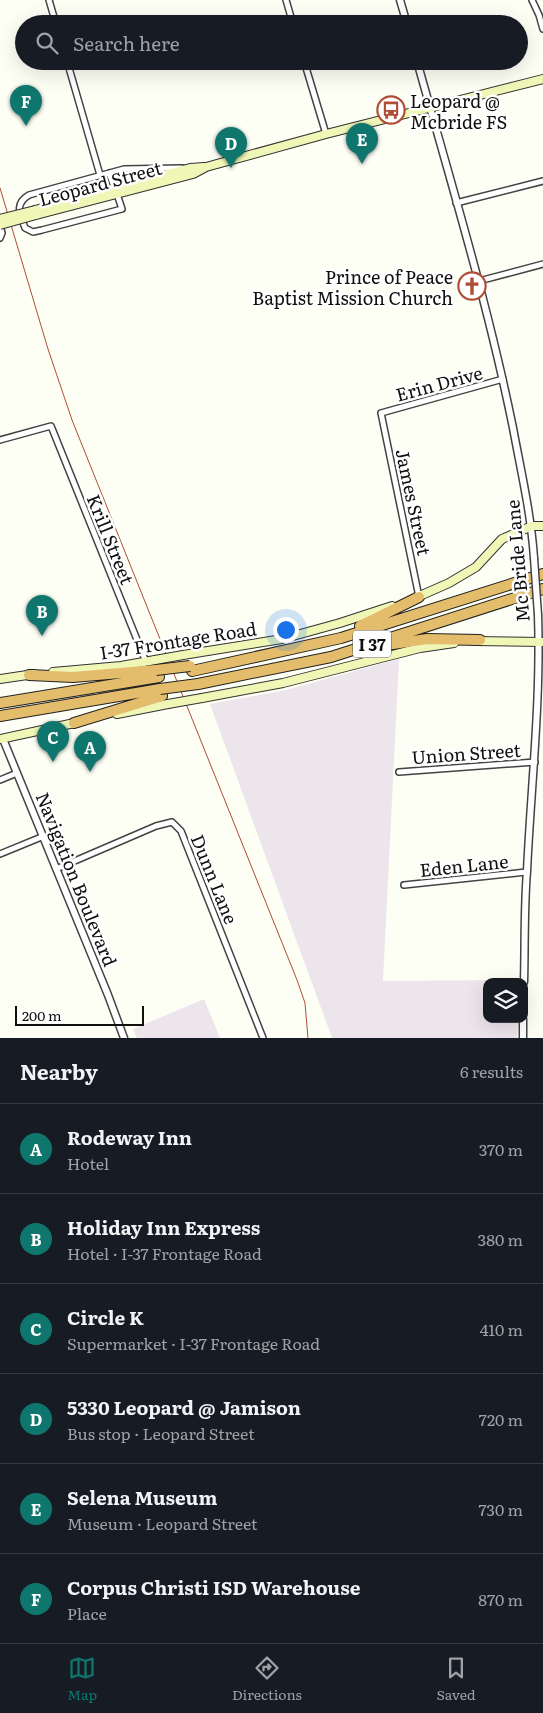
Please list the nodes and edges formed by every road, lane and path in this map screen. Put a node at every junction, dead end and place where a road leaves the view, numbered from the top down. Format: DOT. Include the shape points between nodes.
graph roads {
  1 [pos="49,0"];
  2 [pos="286,0"];
  3 [pos="400,0"];
  4 [pos="532,0"];
  5 [pos="53,15"];
  6 [pos="290,15"];
  7 [pos="404,15"];
  8 [pos="543,29"];
  9 [pos="70,70"];
  10 [pos="307,70"];
  11 [pos="420,70"];
  12 [pos="543,79"];
  13 [pos="430,107"];
  14 [pos="326,134"];
  15 [pos="206,167"];
  16 [pos="190,168"];
  17 [pos="109,173"];
  18 [pos="100,175"];
  19 [pos="543,181"];
  20 [pos="116,192"];
  21 [pos="456,203"];
  22 [pos="36,212"];
  23 [pos="0,219"];
  24 [pos="0,225"];
  25 [pos="0,238"];
  26 [pos="543,264"];
  27 [pos="479,281"];
  28 [pos="503,379"];
  29 [pos="381,413"];
  30 [pos="0,440"];
  31 [pos="532,526"];
  32 [pos="543,526"];
  33 [pos="543,574"];
  34 [pos="543,589"];
  35 [pos="419,597"];
  36 [pos="538,616"];
  37 [pos="543,624"];
  38 [pos="480,640"];
  39 [pos="541,642"];
  40 [pos="358,649"];
  41 [pos="285,651"];
  42 [pos="146,662"];
  43 [pos="157,669"];
  44 [pos="29,675"];
  45 [pos="0,679"];
  46 [pos="164,696"];
  47 [pos="5,702"];
  48 [pos="0,716"];
  49 [pos="74,723"];
  50 [pos="1,736"];
  51 [pos="535,762"];
  52 [pos="399,772"];
  53 [pos="17,773"];
  54 [pos="0,780"];
  55 [pos="44,836"];
  56 [pos="0,854"];
  57 [pos="56,869"];
  58 [pos="526,872"];
  59 [pos="404,885"];
  60 [pos="524,978"];
  61 [pos="523,1023"];
  62 [pos="124,1038"];
  63 [pos="263,1038"];
  64 [pos="522,1038"];
  1 -- 5 [label="street"];
  2 -- 6 [label="street"];
  3 -- 7 [label="street"];
  4 -- 8 [label="street"];
  9 -- 18 [label="street"];
  10 -- 14 [label="street"];
  11 -- 13 [label="street, Mc Bride Lane"];
  12 -- 13 [label="main road, Leopard Street"];
  13 -- 14 [label="main road, Leopard Street"];
  13 -- 21 [label="street, Mc Bride Lane"];
  14 -- 15 [label="main road, Leopard Street"];
  15 -- 16 [label="main road, Leopard Street"];
  15 -- 20 [label="main road, Leopard Street" via="193,174"];
  16 -- 17 [label="street" via="139,168"];
  16 -- 20 [label="main road, Leopard Street"];
  17 -- 18 [label="street"];
  17 -- 20 [label="street"];
  18 -- 20 [label="street" via="29,195 19,205 25,228 33,232 122,209"];
  19 -- 21 [label="street"];
  20 -- 22 [label="main road, Leopard Street"];
  21 -- 27 [label="street, Mc Bride Lane"];
  22 -- 23 [label="main road, Leopard Street, bridge"];
  22 -- 24 [label="main road, Leopard Street, bridge"];
  24 -- 25 [label="street"];
  26 -- 27 [label="street"];
  27 -- 28 [label="street, Mc Bride Lane"];
  28 -- 29 [label="street, Erin Drive"];
  28 -- 31 [label="street, Mc Bride Lane"];
  29 -- 35 [label="street, James Street"];
  30 -- 42 [label="street, Krill Street" via="50,426"];
  31 -- 32 [label="main road, I-37 Frontage Road"];
  31 -- 35 [label="main road, I-37 Frontage Road" via="502,539 476,567"];
  31 -- 36 [label="street, Mc Bride Lane, bridge"];
  33 -- 41 [label="highway, I 37" via="341,638"];
  34 -- 40 [label="highway, I 37"];
  35 -- 41 [label="highway" via="354,629"];
  35 -- 43 [label="main road, I-37 Frontage Road, bridge" via="282,639 183,655"];
  36 -- 37 [label="street"];
  36 -- 39 [label="street, Mc Bride Lane"];
  38 -- 39 [label="main road"];
  38 -- 40 [label="highway" via="427,639"];
  38 -- 46 [label="main road, bridge" via="420,648 285,683 202,698"];
  39 -- 51 [label="street, Mc Bride Lane"];
  40 -- 46 [label="highway, I 37, bridge" via="198,684"];
  41 -- 43 [label="highway, I 37, bridge" via="229,664"];
  42 -- 43 [label="main road, I-37 Frontage Road"];
  42 -- 44 [label="main road, I-37 Frontage Road"];
  43 -- 44 [label="highway" via="72,676"];
  43 -- 47 [label="highway"];
  44 -- 45 [label="main road, I-37 Frontage Road"];
  46 -- 48 [label="highway"];
  46 -- 49 [label="highway"];
  49 -- 50 [label="main road"];
  50 -- 53 [label="street, Navigation Boulevard"];
  51 -- 52 [label="street, Union Street"];
  51 -- 58 [label="street, Mc Bride Lane"];
  53 -- 54 [label="street"];
  53 -- 55 [label="street, Navigation Boulevard"];
  55 -- 56 [label="street"];
  55 -- 57 [label="street, Navigation Boulevard"];
  57 -- 62 [label="street, Navigation Boulevard"];
  57 -- 63 [label="street, Dunn Lane" via="172,822 181,831"];
  58 -- 59 [label="street, Eden Lane"];
  58 -- 60 [label="street, Mc Bride Lane"];
  61 -- 64 [label="street"];
}
